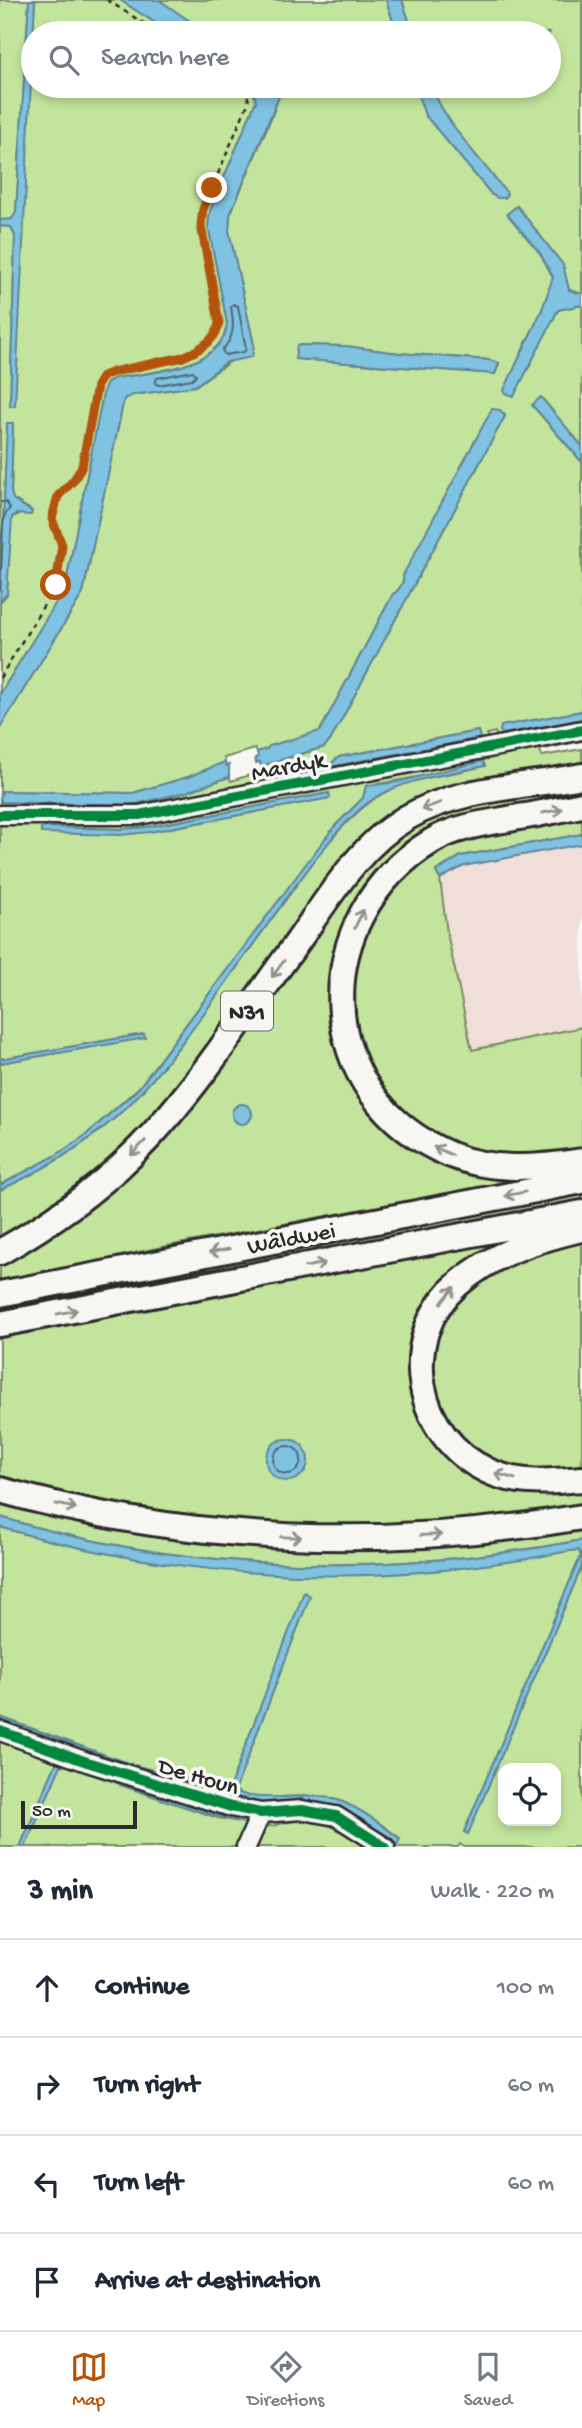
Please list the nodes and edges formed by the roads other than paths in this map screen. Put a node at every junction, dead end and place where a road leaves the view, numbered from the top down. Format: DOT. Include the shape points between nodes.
graph roads {
  1 [pos="582,730"];
  2 [pos="582,776"];
  3 [pos="582,805"];
  4 [pos="0,815"];
  5 [pos="582,1161"];
  6 [pos="582,1181"];
  7 [pos="582,1213"];
  8 [pos="582,1229"];
  9 [pos="0,1252"];
  10 [pos="0,1294"];
  11 [pos="0,1324"];
  12 [pos="582,1479"];
  13 [pos="0,1490"];
  14 [pos="582,1517"];
  15 [pos="0,1731"];
  16 [pos="261,1813"];
  17 [pos="246,1847"];
  18 [pos="385,1847"];
  1 -- 4 [label="street, Mardyk" via="139,815"];
  2 -- 9 [label="highway, N31, one-way" via="451,799 425,807 384,832 364,852 164,1121 66,1212"];
  5 -- 3 [label="highway, one-way" via="494,1166 433,1147 378,1102 353,1060 341,1013 345,956 362,912 401,864 432,841 457,830"];
  6 -- 10 [label="highway, Wâldwei, one-way"];
  11 -- 7 [label="highway, Wâldwei, one-way"];
  12 -- 8 [label="highway, one-way" via="520,1480 465,1458 431,1416 421,1366 429,1325 456,1286 491,1259 522,1245"];
  13 -- 14 [label="highway, one-way" via="140,1522 278,1537 484,1532"];
  15 -- 16 [label="street, De Houn" via="149,1782"];
  16 -- 17 [label="street, De Houn"];
  16 -- 18 [label="street, De Houn" via="325,1813 347,1821"];
}
